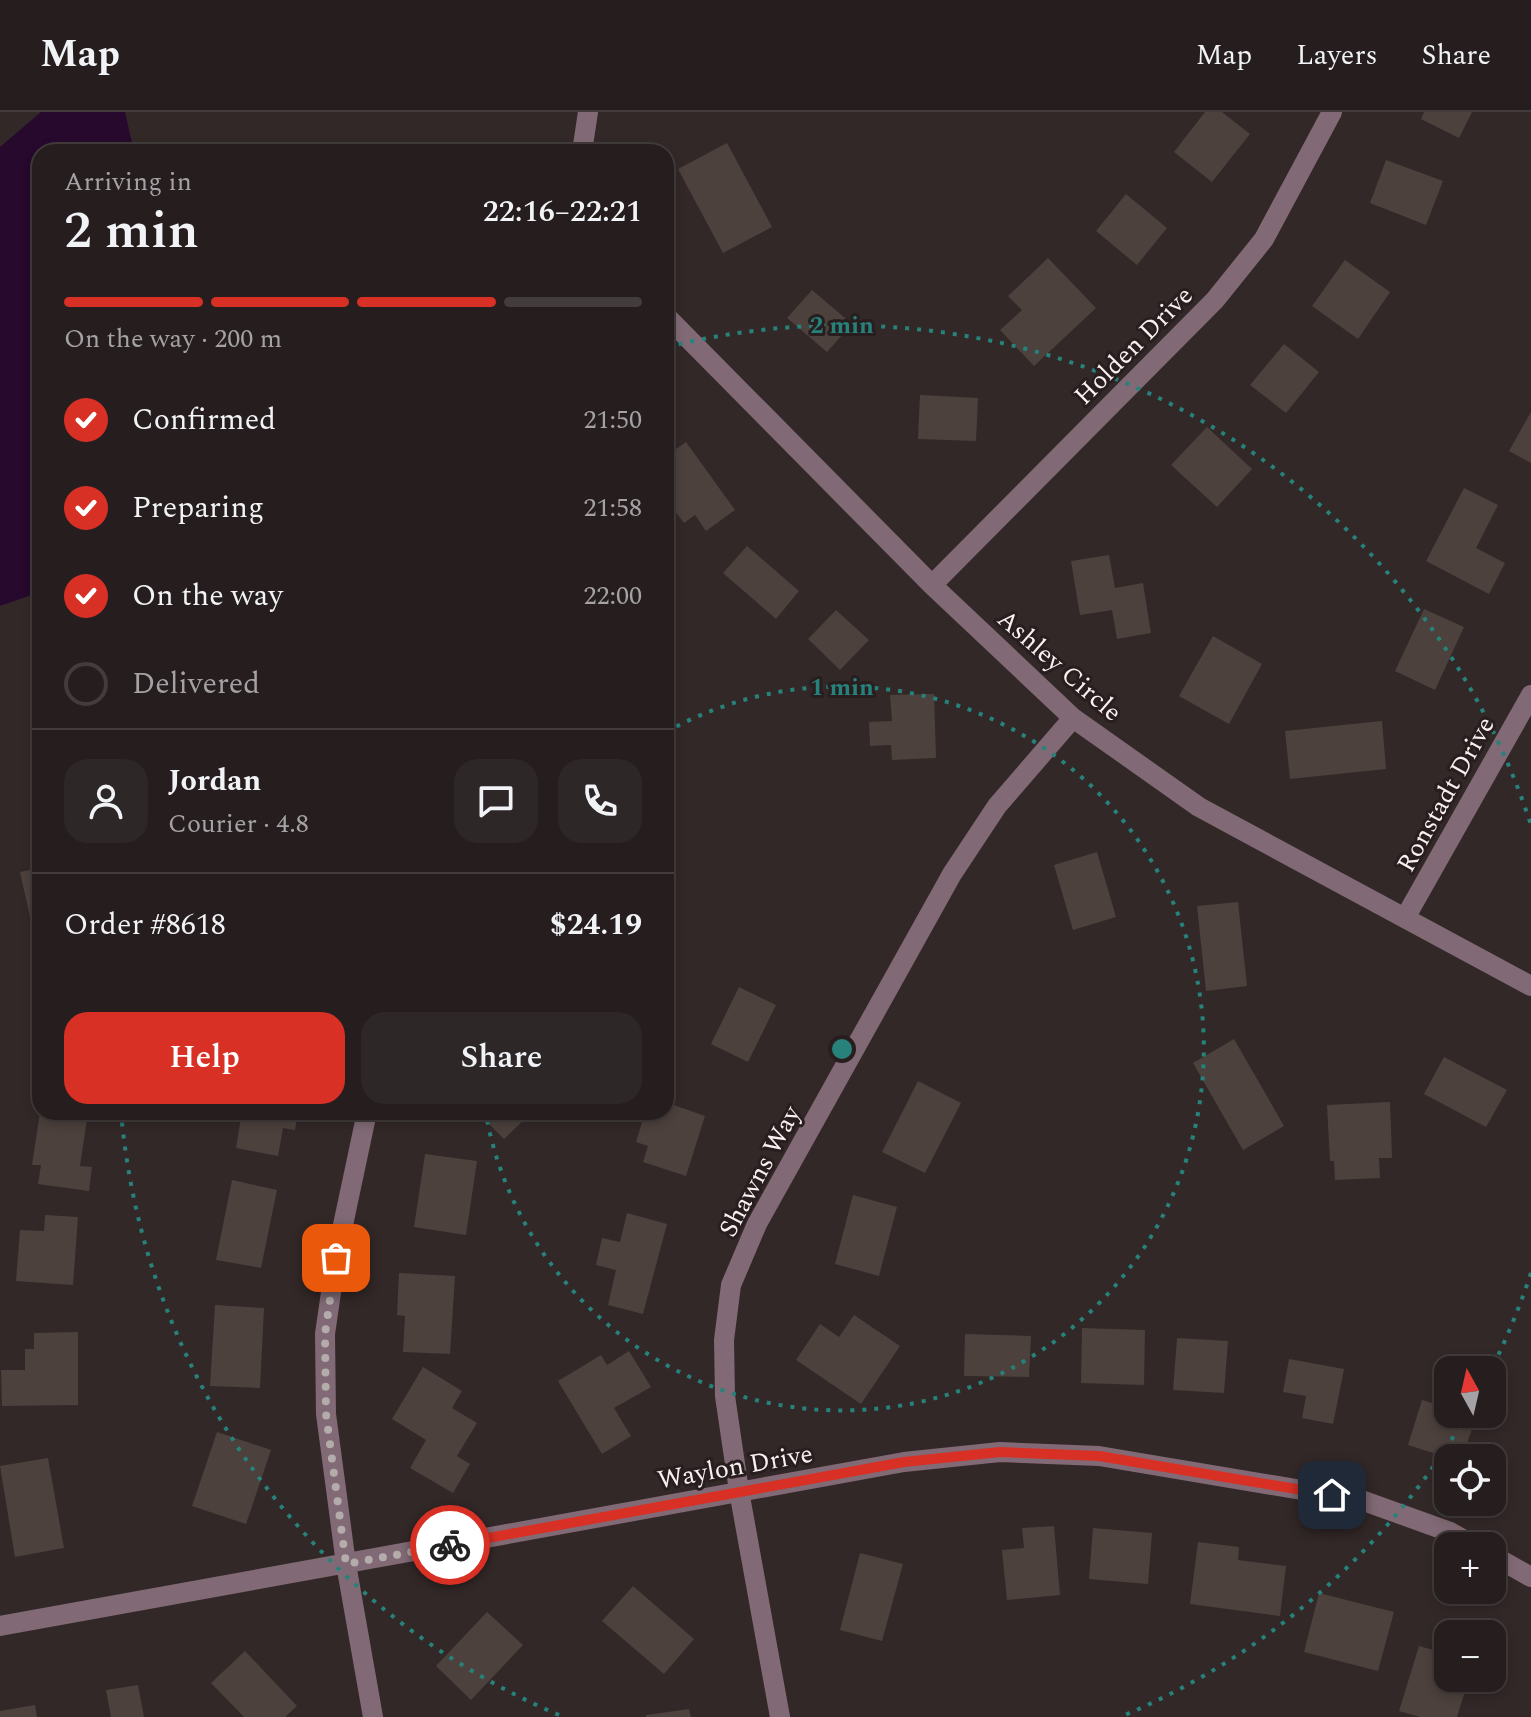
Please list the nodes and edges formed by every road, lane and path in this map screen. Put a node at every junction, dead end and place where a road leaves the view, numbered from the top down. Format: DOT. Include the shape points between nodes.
graph roads {
  1 [pos="588,112"];
  2 [pos="1332,112"];
  3 [pos="583,144"];
  4 [pos="674,324"];
  5 [pos="932,585"];
  6 [pos="1531,695"];
  7 [pos="1073,718"];
  8 [pos="1405,918"];
  9 [pos="1531,986"];
  10 [pos="365,1120"];
  11 [pos="739,1491"];
  12 [pos="1450,1532"];
  13 [pos="1506,1563"];
  14 [pos="346,1564"];
  15 [pos="1531,1577"];
  16 [pos="0,1626"];
  17 [pos="373,1717"];
  18 [pos="780,1717"];
  1 -- 3 [label="street"];
  2 -- 5 [label="street, Holden Drive" via="1264,239 1215,300"];
  4 -- 5 [label="street, Ashley Circle"];
  5 -- 7 [label="street, Ashley Circle"];
  6 -- 8 [label="street, Ronstadt Drive"];
  7 -- 8 [label="street, Ashley Circle" via="1199,807"];
  7 -- 11 [label="street, Shawns Way" via="997,806 952,874 757,1224 731,1285 724,1340 725,1396"];
  8 -- 9 [label="street, Ashley Circle"];
  10 -- 14 [label="street" via="325,1334 326,1414"];
  11 -- 12 [label="street, Waylon Drive" via="904,1462 1000,1452 1099,1456 1361,1500"];
  11 -- 14 [label="street, Waylon Drive"];
  11 -- 18 [label="street, Shawns Way"];
  13 -- 15 [label="street"];
  14 -- 16 [label="street, Waylon Drive"];
  14 -- 17 [label="street"];
}
